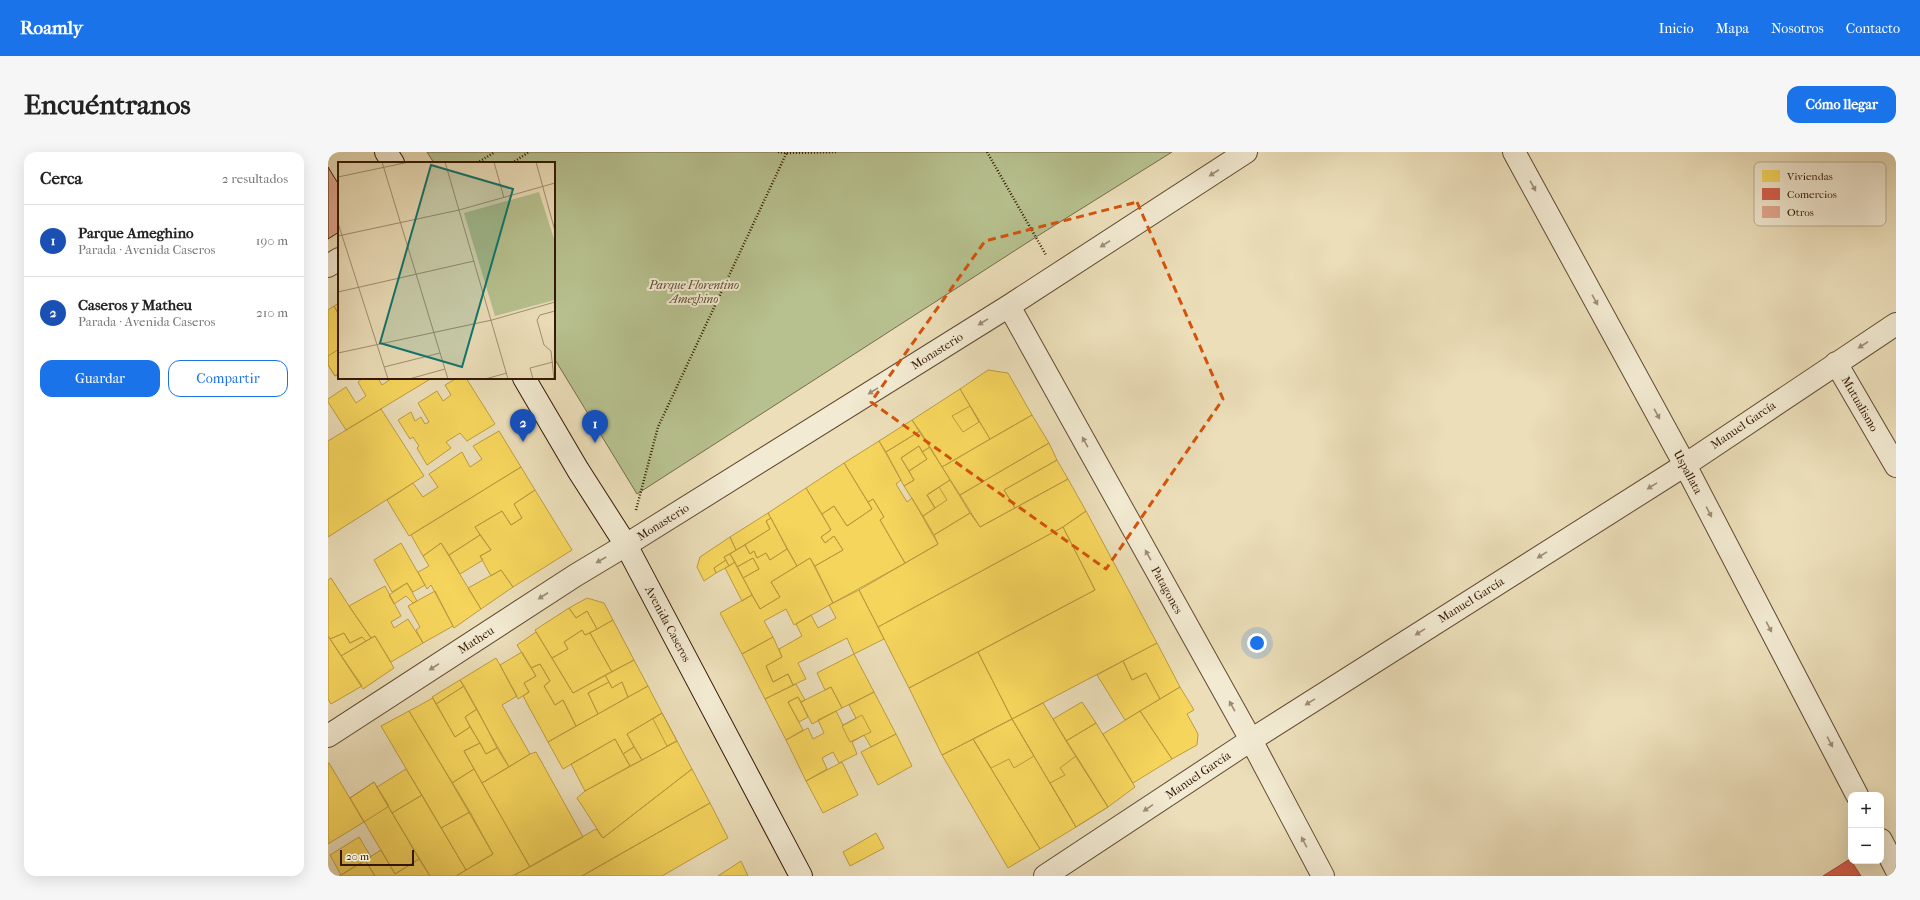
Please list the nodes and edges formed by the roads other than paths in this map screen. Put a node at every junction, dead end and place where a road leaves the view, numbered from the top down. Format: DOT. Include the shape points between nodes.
graph roads {
  1 [pos="386,152"];
  2 [pos="1246,152"];
  3 [pos="1514,152"];
  4 [pos="392,162"];
  5 [pos="338,260"];
  6 [pos="328,266"];
  7 [pos="1009,306"];
  8 [pos="1896,324"];
  9 [pos="1836,363"];
  10 [pos="525,379"];
  11 [pos="1685,465"];
  12 [pos="1896,466"];
  13 [pos="626,545"];
  14 [pos="328,736"];
  15 [pos="1251,740"];
  16 [pos="1856,792"];
  17 [pos="1884,846"];
  18 [pos="1896,869"];
  19 [pos="801,876"];
  20 [pos="1045,876"];
  21 [pos="1323,876"];
  1 -- 4 [label="street"];
  2 -- 7 [label="street, Monasterio, one-way"];
  3 -- 11 [label="street, Uspallata, one-way"];
  5 -- 6 [label="street"];
  7 -- 13 [label="street, Monasterio, one-way"];
  15 -- 7 [label="street, Patagones, one-way"];
  8 -- 9 [label="street, Manuel García, one-way"];
  9 -- 11 [label="street, Manuel García"];
  9 -- 12 [label="street, Mutualismo"];
  10 -- 13 [label="street, Avenida Caseros"];
  11 -- 15 [label="street, Manuel García, one-way"];
  11 -- 16 [label="street, Uspallata, one-way"];
  13 -- 14 [label="street, Matheu, one-way" via="576,574"];
  13 -- 19 [label="street, Avenida Caseros"];
  15 -- 20 [label="street, Manuel García, one-way"];
  21 -- 15 [label="street, Patagones, one-way"];
  17 -- 18 [label="street"];
}
